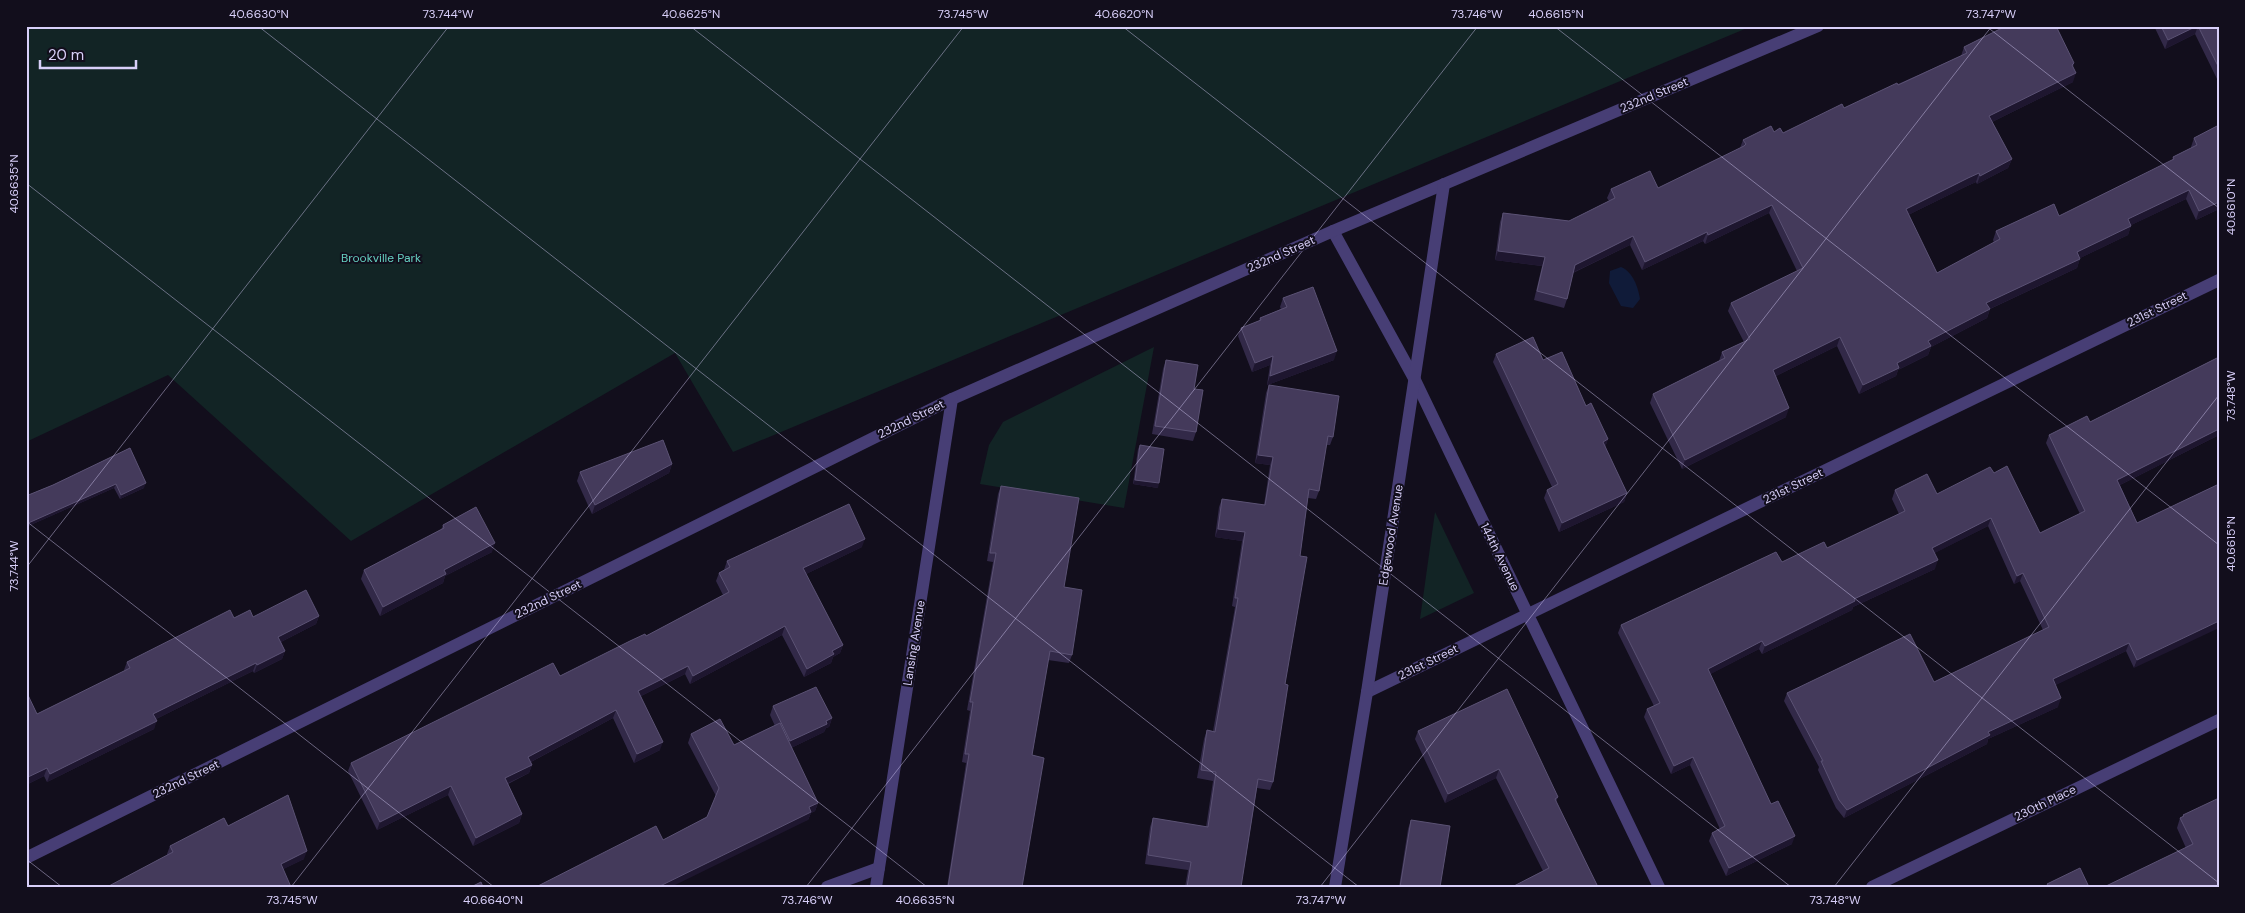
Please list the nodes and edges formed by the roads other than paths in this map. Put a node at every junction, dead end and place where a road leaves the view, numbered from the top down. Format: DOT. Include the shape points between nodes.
graph roads {
  1 [pos="1818,26"];
  2 [pos="1444,184"];
  3 [pos="1333,231"];
  4 [pos="2219,280"];
  5 [pos="1415,380"];
  6 [pos="952,399"];
  7 [pos="1528,614"];
  8 [pos="1367,692"];
  9 [pos="2219,720"];
  10 [pos="26,858"];
  11 [pos="879,868"];
  12 [pos="827,887"];
  13 [pos="876,887"];
  14 [pos="1335,887"];
  15 [pos="1659,887"];
  16 [pos="1872,887"];
  1 -- 2 [label="street, 232nd Street"];
  2 -- 3 [label="street, 232nd Street"];
  2 -- 5 [label="street, Edgewood Avenue"];
  3 -- 5 [label="street, 144th Avenue"];
  3 -- 6 [label="street, 232nd Street"];
  4 -- 7 [label="street, 231st Street"];
  5 -- 7 [label="street, 144th Avenue"];
  5 -- 8 [label="street, Edgewood Avenue"];
  6 -- 10 [label="street, 232nd Street"];
  6 -- 11 [label="street, Lansing Avenue"];
  7 -- 8 [label="street, 231st Street"];
  7 -- 15 [label="street, 144th Avenue"];
  8 -- 14 [label="street, Edgewood Avenue"];
  9 -- 16 [label="street, 230th Place"];
  11 -- 12 [label="street"];
  11 -- 13 [label="street, Lansing Avenue"];
}
